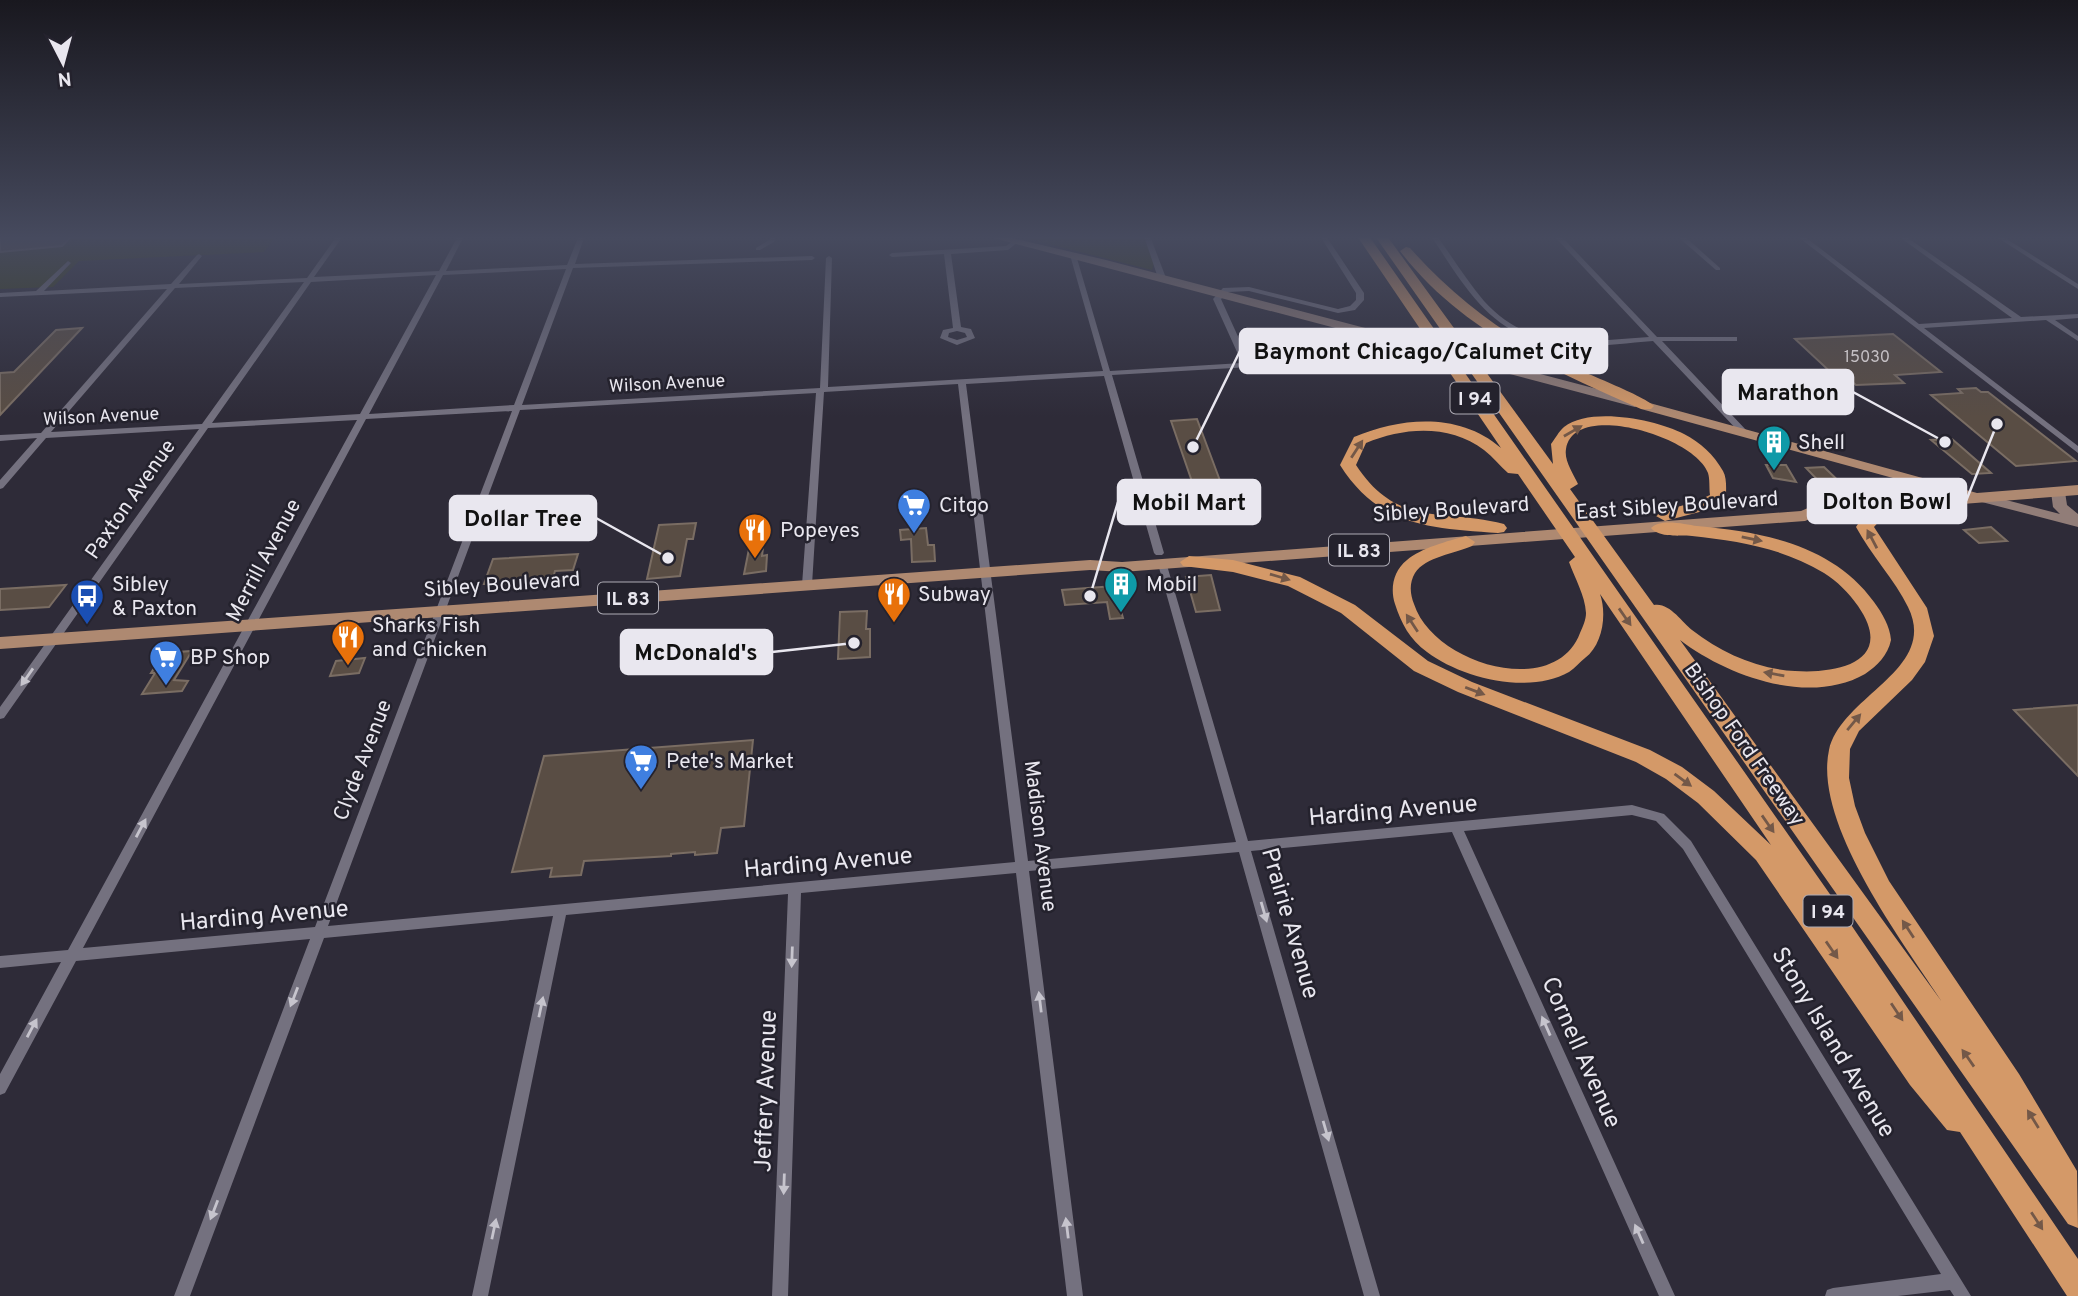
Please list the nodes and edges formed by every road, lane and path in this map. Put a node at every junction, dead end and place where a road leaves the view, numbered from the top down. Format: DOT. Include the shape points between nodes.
graph roads {
  1 [pos="165,296"];
  2 [pos="297,296"];
  3 [pos="428,296"];
  4 [pos="559,296"];
  5 [pos="827,296"];
  6 [pos="953,296"];
  7 [pos="1085,296"];
  8 [pos="1219,296"];
  9 [pos="1231,296"];
  10 [pos="1276,296"];
  11 [pos="1360,296"];
  12 [pos="1405,296"];
  13 [pos="1424,296"];
  14 [pos="1452,296"];
  15 [pos="1478,296"];
  16 [pos="1614,296"];
  17 [pos="1879,296"];
  18 [pos="1987,296"];
  19 [pos="2078,316"];
  20 [pos="2048,318"];
  21 [pos="2020,320"];
  22 [pos="1917,326"];
  23 [pos="957,329"];
  24 [pos="1655,339"];
  25 [pos="1734,339"];
  26 [pos="2078,339"];
  27 [pos="1335,360"];
  28 [pos="1247,365"];
  29 [pos="1107,373"];
  30 [pos="962,381"];
  31 [pos="822,390"];
  32 [pos="1646,405"];
  33 [pos="518,408"];
  34 [pos="363,417"];
  35 [pos="205,426"];
  36 [pos="1743,431"];
  37 [pos="43,435"];
  38 [pos="0,438"];
  39 [pos="2078,450"];
  40 [pos="1886,471"];
  41 [pos="0,486"];
  42 [pos="1536,488"];
  43 [pos="2078,490"];
  44 [pos="2058,492"];
  45 [pos="1983,498"];
  46 [pos="1890,505"];
  47 [pos="1578,512"];
  48 [pos="2078,521"];
  49 [pos="1662,522"];
  50 [pos="1497,528"];
  51 [pos="1525,532"];
  52 [pos="1573,540"];
  53 [pos="1466,542"];
  54 [pos="1161,558"];
  55 [pos="1189,562"];
  56 [pos="986,573"];
  57 [pos="1626,579"];
  58 [pos="807,585"];
  59 [pos="441,611"];
  60 [pos="250,625"];
  61 [pos="54,639"];
  62 [pos="0,643"];
  63 [pos="0,715"];
  64 [pos="1660,817"];
  65 [pos="1456,827"];
  66 [pos="1245,846"];
  67 [pos="1023,867"];
  68 [pos="795,888"];
  69 [pos="561,910"];
  70 [pos="318,933"];
  71 [pos="72,956"];
  72 [pos="0,962"];
  73 [pos="0,1088"];
  74 [pos="2016,1190"];
  75 [pos="2078,1200"];
  76 [pos="2078,1214"];
  77 [pos="1953,1281"];
  78 [pos="2078,1285"];
  79 [pos="182,1296"];
  80 [pos="480,1296"];
  81 [pos="780,1296"];
  82 [pos="1075,1296"];
  83 [pos="1372,1296"];
  84 [pos="1667,1296"];
  85 [pos="1833,1296"];
  86 [pos="1963,1296"];
  1 -- 37 [label="street"];
  2 -- 35 [label="street, Paxton Avenue"];
  3 -- 34 [label="street, Merrill Avenue"];
  4 -- 33 [label="street, Clyde Avenue"];
  5 -- 31 [label="street"];
  6 -- 23 [label="street"];
  7 -- 29 [label="street, Prairie Avenue"];
  8 -- 28 [label="street"];
  9 -- 32 [label="street"];
  10 -- 11 [label="street" via="1338,311 1352,308"];
  12 -- 42 [label="highway, Bishop Ford Freeway / I 94"];
  13 -- 47 [label="highway, Bishop Ford Freeway / I 94"];
  14 -- 32 [label="highway" via="1513,344 1559,369"];
  15 -- 24 [label="street" via="1500,320 1538,341"];
  16 -- 24 [label="street"];
  17 -- 22 [label="street"];
  18 -- 21 [label="street"];
  19 -- 20 [label="street"];
  20 -- 21 [label="street"];
  20 -- 26 [label="street"];
  21 -- 22 [label="street"];
  22 -- 39 [label="street"];
  24 -- 25 [label="street"];
  24 -- 36 [label="street"];
  27 -- 28 [label="street, Wilson Avenue"];
  28 -- 29 [label="street, Wilson Avenue"];
  29 -- 30 [label="street, Wilson Avenue"];
  29 -- 54 [label="street, Prairie Avenue"];
  30 -- 31 [label="street, Wilson Avenue"];
  30 -- 56 [label="street, Madison Avenue"];
  31 -- 33 [label="street, Wilson Avenue"];
  31 -- 58 [label="street"];
  32 -- 36 [label="main road"];
  33 -- 34 [label="street, Wilson Avenue"];
  33 -- 59 [label="street, Clyde Avenue"];
  34 -- 35 [label="street, Wilson Avenue"];
  34 -- 60 [label="street, Merrill Avenue"];
  35 -- 37 [label="street, Wilson Avenue"];
  35 -- 61 [label="street, Paxton Avenue"];
  36 -- 40 [label="main road"];
  37 -- 38 [label="street, Wilson Avenue"];
  37 -- 41 [label="street"];
  40 -- 45 [label="main road"];
  40 -- 46 [label="main road" via="1901,493"];
  50 -- 42 [label="highway, one-way" via="1435,522 1398,512 1374,499 1348,465 1354,449 1360,440 1397,426 1425,425 1471,435"];
  42 -- 52 [label="highway, Bishop Ford Freeway / I 94"];
  43 -- 44 [label="main road, East Sibley Boulevard / IL 83"];
  44 -- 45 [label="main road, East Sibley Boulevard / IL 83"];
  44 -- 48 [label="street" via="2062,510"];
  45 -- 46 [label="main road, East Sibley Boulevard / IL 83"];
  45 -- 48 [label="street"];
  46 -- 49 [label="main road, East Sibley Boulevard / IL 83" via="1815,510 1805,516"];
  75 -- 46 [label="highway, one-way" via="2040,1131 1881,887 1845,805 1838,777 1846,729 1923,654 1925,633 1919,611 1865,527 1871,517"];
  47 -- 49 [label="highway, one-way" via="1560,463 1560,440 1576,426 1637,423 1699,449 1719,473 1718,497"];
  47 -- 57 [label="highway, Bishop Ford Freeway / I 94"];
  49 -- 51 [label="main road, East Sibley Boulevard / IL 83"];
  49 -- 57 [label="highway, one-way" via="1759,540 1827,567 1869,607 1881,629 1881,646 1869,663 1854,673 1830,679 1749,669 1687,636"];
  50 -- 51 [label="main road, Sibley Boulevard"];
  50 -- 54 [label="main road, Sibley Boulevard"];
  51 -- 53 [label="main road, Sibley Boulevard / IL 83"];
  52 -- 53 [label="highway, one-way" via="1596,615 1591,636 1583,652 1562,668 1527,675 1479,670 1453,660 1412,626 1402,606 1401,584 1410,566"];
  52 -- 74 [label="highway, Bishop Ford Freeway / I 94, one-way"];
  53 -- 55 [label="main road, Sibley Boulevard / IL 83"];
  54 -- 55 [label="main road, Sibley Boulevard / IL 83"];
  54 -- 56 [label="main road, Sibley Boulevard / IL 83" via="1122,567"];
  54 -- 66 [label="street, Prairie Avenue"];
  55 -- 74 [label="highway, one-way" via="1263,572 1313,590 1348,609 1421,666 1643,756 1706,797 1764,853 1919,1076"];
  56 -- 58 [label="main road, Sibley Boulevard / IL 83"];
  56 -- 67 [label="street, Madison Avenue"];
  76 -- 57 [label="highway, Bishop Ford Freeway / I 94, one-way"];
  58 -- 59 [label="main road, Sibley Boulevard / IL 83"];
  59 -- 60 [label="main road, Sibley Boulevard / IL 83"];
  59 -- 70 [label="street, Clyde Avenue"];
  60 -- 61 [label="main road, Sibley Boulevard / IL 83"];
  71 -- 60 [label="street, Merrill Avenue, one-way"];
  61 -- 62 [label="main road, Sibley Boulevard / IL 83"];
  61 -- 63 [label="street, Paxton Avenue, one-way"];
  64 -- 65 [label="street, Harding Avenue" via="1632,810"];
  64 -- 77 [label="street, Stony Island Avenue" via="1687,845"];
  65 -- 66 [label="street, Harding Avenue"];
  84 -- 65 [label="street, Cornell Avenue, one-way"];
  66 -- 67 [label="street, Harding Avenue"];
  66 -- 83 [label="street, Prairie Avenue, one-way"];
  67 -- 68 [label="street, Harding Avenue"];
  82 -- 67 [label="street, Madison Avenue, one-way"];
  68 -- 69 [label="street, Harding Avenue"];
  68 -- 81 [label="street, Jeffery Avenue, one-way"];
  69 -- 70 [label="street, Harding Avenue"];
  80 -- 69 [label="street, one-way"];
  70 -- 71 [label="street, Harding Avenue"];
  70 -- 79 [label="street, Clyde Avenue, one-way"];
  71 -- 72 [label="street, Harding Avenue"];
  73 -- 71 [label="street, Merrill Avenue, one-way"];
  74 -- 78 [label="highway, Bishop Ford Freeway / I 94, one-way"];
  77 -- 85 [label="street"];
  77 -- 86 [label="street, Stony Island Avenue"];
}
